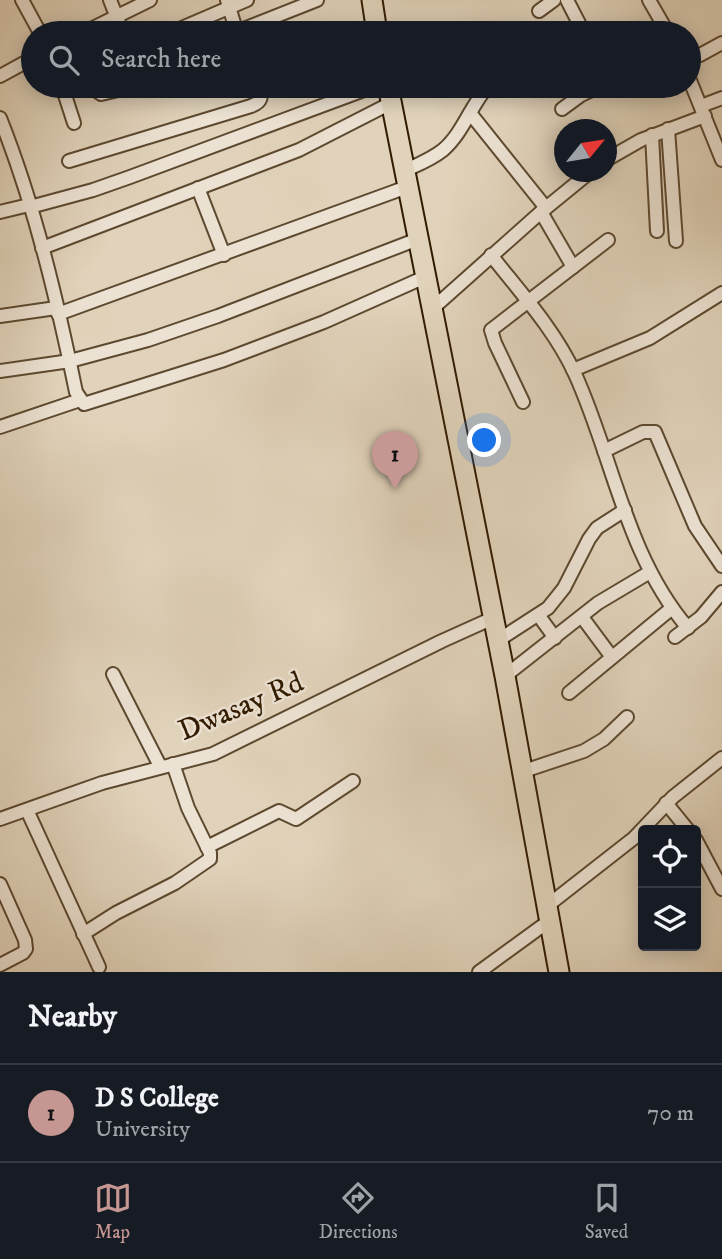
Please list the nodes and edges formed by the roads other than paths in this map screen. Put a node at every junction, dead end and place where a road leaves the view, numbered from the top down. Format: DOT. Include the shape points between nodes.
graph roads {
  1 [pos="22,0"];
  2 [pos="110,0"];
  3 [pos="150,0"];
  4 [pos="247,0"];
  5 [pos="317,0"];
  6 [pos="372,0"];
  7 [pos="554,0"];
  8 [pos="567,0"];
  9 [pos="649,0"];
  10 [pos="228,4"];
  11 [pos="539,11"];
  12 [pos="117,17"];
  13 [pos="33,21"];
  14 [pos="108,21"];
  15 [pos="118,21"];
  16 [pos="193,21"];
  17 [pos="233,21"];
  18 [pos="265,21"];
  19 [pos="375,21"];
  20 [pos="578,21"];
  21 [pos="661,21"];
  22 [pos="722,43"];
  23 [pos="701,54"];
  24 [pos="21,65"];
  25 [pos="0,76"];
  26 [pos="66,98"];
  27 [pos="261,98"];
  28 [pos="343,98"];
  29 [pos="384,98"];
  30 [pos="391,98"];
  31 [pos="478,98"];
  32 [pos="577,98"];
  33 [pos="697,98"];
  34 [pos="722,98"];
  35 [pos="562,110"];
  36 [pos="703,111"];
  37 [pos="470,113"];
  38 [pos="0,118"];
  39 [pos="74,123"];
  40 [pos="668,130"];
  41 [pos="652,135"];
  42 [pos="617,154"];
  43 [pos="722,157"];
  44 [pos="69,161"];
  45 [pos="405,179"];
  46 [pos="578,182"];
  47 [pos="198,188"];
  48 [pos="29,206"];
  49 [pos="544,210"];
  50 [pos="0,212"];
  51 [pos="657,231"];
  52 [pos="418,239"];
  53 [pos="608,240"];
  54 [pos="676,241"];
  55 [pos="42,248"];
  56 [pos="224,255"];
  57 [pos="491,255"];
  58 [pos="573,267"];
  59 [pos="425,277"];
  60 [pos="722,293"];
  61 [pos="527,301"];
  62 [pos="432,309"];
  63 [pos="57,311"];
  64 [pos="0,316"];
  65 [pos="70,360"];
  66 [pos="573,370"];
  67 [pos="0,371"];
  68 [pos="80,400"];
  69 [pos="523,402"];
  70 [pos="0,427"];
  71 [pos="604,451"];
  72 [pos="625,510"];
  73 [pos="722,566"];
  74 [pos="650,572"];
  75 [pos="722,592"];
  76 [pos="672,608"];
  77 [pos="539,616"];
  78 [pos="582,617"];
  79 [pos="492,618"];
  80 [pos="688,628"];
  81 [pos="675,637"];
  82 [pos="555,638"];
  83 [pos="497,641"];
  84 [pos="611,656"];
  85 [pos="113,674"];
  86 [pos="505,676"];
  87 [pos="569,693"];
  88 [pos="627,718"];
  89 [pos="722,758"];
  90 [pos="166,765"];
  91 [pos="521,772"];
  92 [pos="352,781"];
  93 [pos="666,803"];
  94 [pos="27,810"];
  95 [pos="0,819"];
  96 [pos="684,825"];
  97 [pos="207,847"];
  98 [pos="701,849"];
  99 [pos="0,884"];
  100 [pos="722,889"];
  101 [pos="548,914"];
  102 [pos="83,934"];
  103 [pos="0,965"];
  104 [pos="99,967"];
  105 [pos="479,972"];
  106 [pos="559,972"];
  1 -- 13 [label="street"];
  2 -- 12 [label="street"];
  3 -- 12 [label="street"];
  4 -- 10 [label="street"];
  5 -- 18 [label="street"];
  6 -- 19 [label="highway"];
  7 -- 11 [label="street"];
  8 -- 20 [label="street"];
  9 -- 21 [label="street"];
  10 -- 16 [label="street"];
  10 -- 17 [label="street"];
  12 -- 14 [label="street"];
  12 -- 15 [label="street"];
  22 -- 23 [label="street"];
  24 -- 25 [label="street"];
  26 -- 39 [label="street"];
  27 -- 44 [label="street" via="251,106"];
  28 -- 48 [label="street" via="93,190"];
  29 -- 47 [label="street" via="299,150"];
  30 -- 45 [label="highway"];
  31 -- 37 [label="street"];
  32 -- 35 [label="street"];
  33 -- 36 [label="street"];
  34 -- 36 [label="street"];
  36 -- 40 [label="street"];
  36 -- 43 [label="street"];
  37 -- 45 [label="street" via="445,149"];
  37 -- 49 [label="street"];
  38 -- 48 [label="street"];
  40 -- 41 [label="street"];
  40 -- 54 [label="street"];
  41 -- 42 [label="street"];
  41 -- 51 [label="street"];
  45 -- 52 [label="highway"];
  45 -- 56 [label="street"];
  46 -- 49 [label="street"];
  47 -- 55 [label="street"];
  47 -- 56 [label="street"];
  48 -- 50 [label="street"];
  48 -- 55 [label="street"];
  49 -- 57 [label="street"];
  49 -- 58 [label="street"];
  52 -- 59 [label="highway"];
  52 -- 65 [label="street" via="195,324"];
  53 -- 58 [label="street"];
  55 -- 63 [label="street"];
  56 -- 63 [label="street"];
  57 -- 61 [label="street"];
  57 -- 62 [label="street"];
  58 -- 61 [label="street"];
  59 -- 62 [label="highway"];
  59 -- 68 [label="street" via="224,360 87,404"];
  60 -- 66 [label="street" via="650,338"];
  61 -- 66 [label="street"];
  61 -- 69 [label="street" via="491,330"];
  62 -- 79 [label="highway"];
  63 -- 64 [label="street"];
  63 -- 65 [label="street"];
  65 -- 67 [label="street"];
  65 -- 68 [label="street"];
  66 -- 71 [label="street"];
  68 -- 70 [label="street"];
  71 -- 72 [label="street"];
  71 -- 73 [label="street" via="643,432 655,432 695,526"];
  72 -- 74 [label="street"];
  72 -- 77 [label="street" via="597,528 564,588"];
  74 -- 76 [label="street"];
  74 -- 78 [label="street"];
  75 -- 80 [label="street"];
  76 -- 80 [label="street"];
  76 -- 84 [label="street"];
  77 -- 82 [label="street"];
  77 -- 83 [label="street"];
  78 -- 82 [label="street"];
  78 -- 84 [label="street"];
  79 -- 83 [label="highway"];
  79 -- 90 [label="street, Dwasay Rd" via="213,754"];
  80 -- 81 [label="street"];
  82 -- 86 [label="street"];
  83 -- 86 [label="highway"];
  84 -- 87 [label="street"];
  85 -- 90 [label="street"];
  86 -- 91 [label="highway"];
  88 -- 91 [label="street" via="593,747"];
  89 -- 93 [label="street"];
  90 -- 94 [label="street, Dwasay Rd" via="102,782"];
  90 -- 97 [label="street"];
  91 -- 101 [label="highway"];
  92 -- 97 [label="street" via="296,819 279,811"];
  93 -- 96 [label="street"];
  93 -- 101 [label="street" via="634,838"];
  94 -- 95 [label="street, Dwasay Rd"];
  94 -- 102 [label="street"];
  97 -- 102 [label="street" via="211,857 206,863"];
  98 -- 100 [label="street"];
  99 -- 103 [label="street" via="26,945 23,953"];
  101 -- 105 [label="street"];
  101 -- 106 [label="highway"];
  102 -- 104 [label="street"];
}
